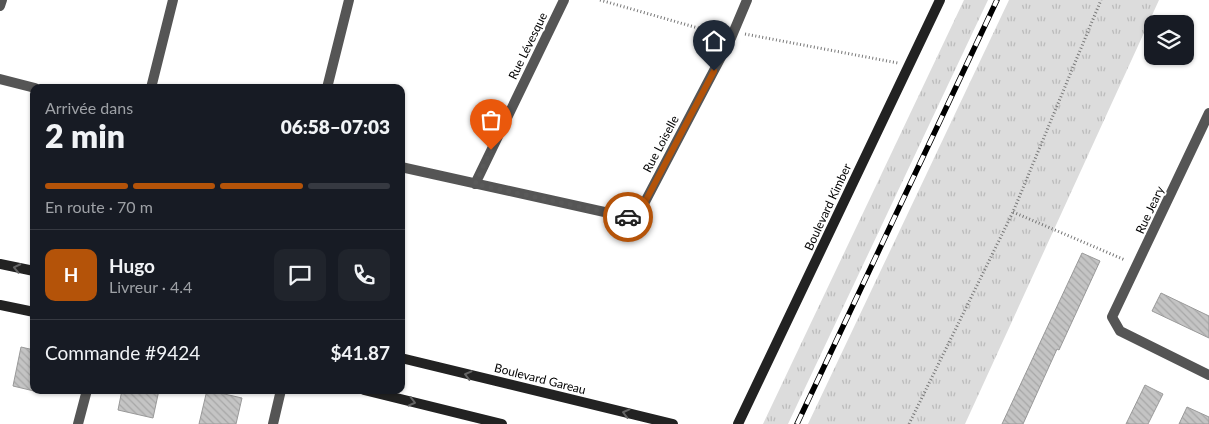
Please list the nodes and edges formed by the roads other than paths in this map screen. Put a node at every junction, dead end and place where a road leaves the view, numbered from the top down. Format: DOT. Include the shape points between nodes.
graph roads {
  1 [pos="2,0"];
  2 [pos="173,0"];
  3 [pos="349,0"];
  4 [pos="564,0"];
  5 [pos="747,0"];
  6 [pos="940,0"];
  7 [pos="0,6"];
  8 [pos="0,79"];
  9 [pos="152,84"];
  10 [pos="328,84"];
  11 [pos="30,87"];
  12 [pos="1209,113"];
  13 [pos="405,168"];
  14 [pos="475,184"];
  15 [pos="0,264"];
  16 [pos="30,270"];
  17 [pos="0,305"];
  18 [pos="30,311"];
  19 [pos="405,359"];
  20 [pos="1209,375"];
  21 [pos="86,394"];
  22 [pos="280,394"];
  23 [pos="380,394"];
  24 [pos="78,424"];
  25 [pos="274,424"];
  26 [pos="502,424"];
  27 [pos="673,424"];
  28 [pos="738,424"];
  1 -- 7 [label="street"];
  2 -- 9 [label="street"];
  3 -- 10 [label="street"];
  4 -- 14 [label="street, Rue Lévesque"];
  5 -- 14 [label="street, Rue Loiselle" via="636,219"];
  6 -- 28 [label="street, Boulevard Kimber"];
  8 -- 11 [label="street"];
  12 -- 20 [label="street, Rue Jeary" via="1112,317 1120,331"];
  13 -- 14 [label="street, Rue Loiselle"];
  16 -- 15 [label="street, one-way"];
  17 -- 18 [label="street"];
  27 -- 19 [label="street, Boulevard Gareau, one-way"];
  21 -- 24 [label="street"];
  22 -- 25 [label="street"];
  23 -- 26 [label="street, one-way"];
}
